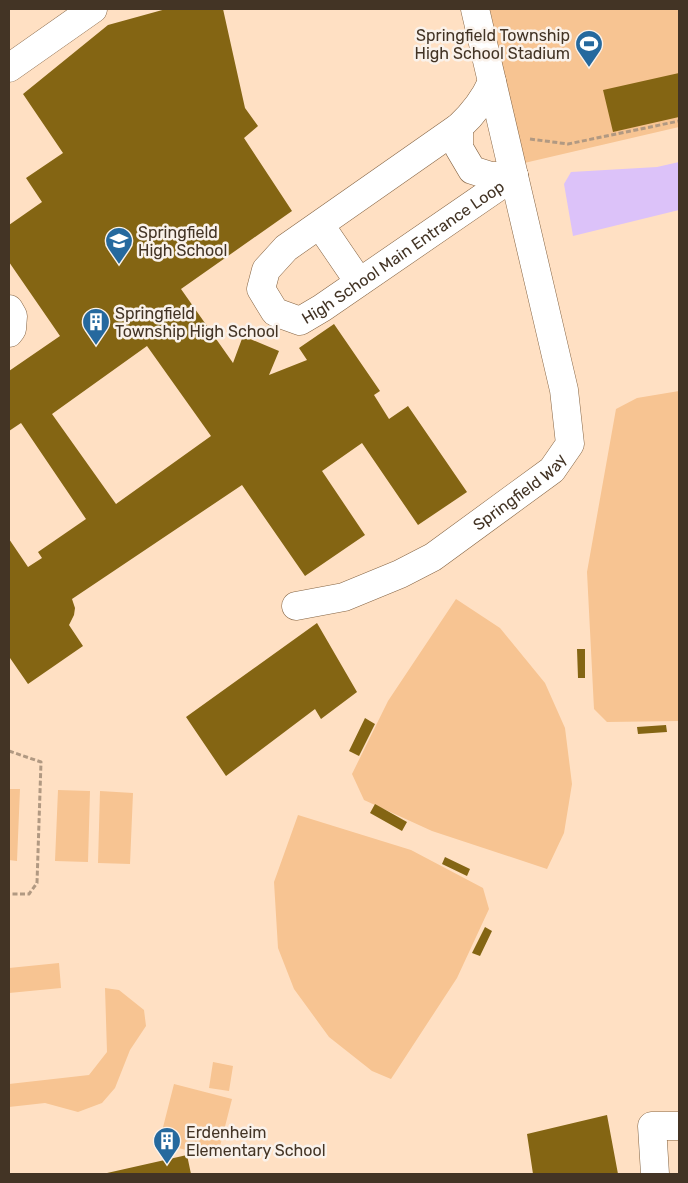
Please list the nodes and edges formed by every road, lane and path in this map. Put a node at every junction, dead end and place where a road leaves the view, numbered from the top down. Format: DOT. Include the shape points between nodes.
graph roads {
  1 [pos="93,9"];
  2 [pos="475,9"];
  3 [pos="9,68"];
  4 [pos="492,82"];
  5 [pos="679,121"];
  6 [pos="458,128"];
  7 [pos="505,136"];
  8 [pos="514,176"];
  9 [pos="320,225"];
  10 [pos="359,282"];
  11 [pos="9,309"];
  12 [pos="9,333"];
  13 [pos="296,606"];
  14 [pos="9,751"];
  15 [pos="9,894"];
  16 [pos="679,1126"];
  17 [pos="655,1174"];
  1 -- 3 [label="lane"];
  2 -- 4 [label="lane, Springfield Way"];
  4 -- 6 [label="lane" via="485,97"];
  4 -- 7 [label="lane, Springfield Way"];
  5 -- 7 [label="path" via="568,144"];
  6 -- 8 [label="lane" via="459,148 472,170 491,176"];
  6 -- 9 [label="lane, High School Main Entrance Loop"];
  7 -- 8 [label="lane, Springfield Way"];
  8 -- 10 [label="lane, High School Main Entrance Loop"];
  8 -- 13 [label="lane, Springfield Way" via="564,390 570,444 552,470 432,556 400,574 344,597"];
  9 -- 10 [label="lane"];
  9 -- 10 [label="lane, High School Main Entrance Loop" via="286,248 266,270 261,289 275,312 300,321"];
  11 -- 12 [label="lane" via="13,316"];
  14 -- 15 [label="path" via="41,762 37,883 29,894"];
  16 -- 17 [label="lane" via="652,1126"];
}
